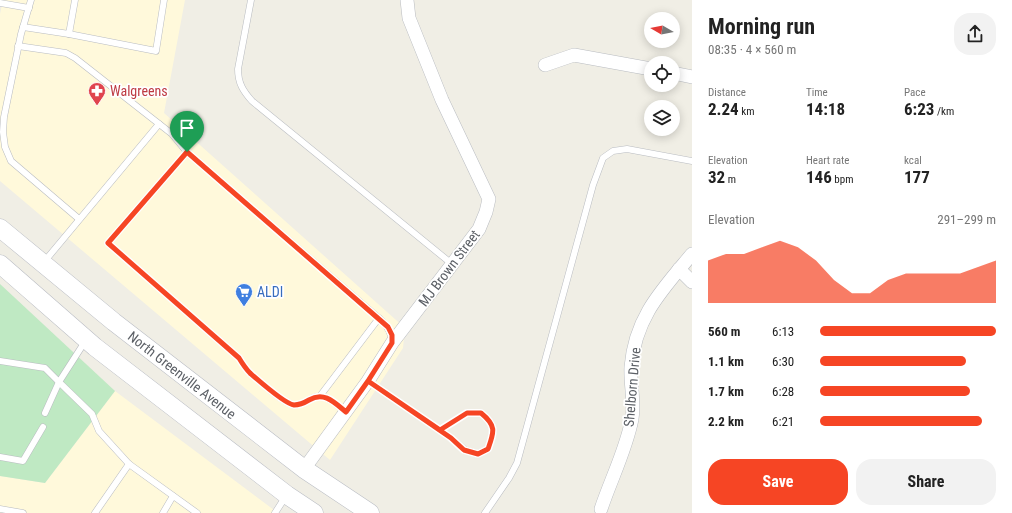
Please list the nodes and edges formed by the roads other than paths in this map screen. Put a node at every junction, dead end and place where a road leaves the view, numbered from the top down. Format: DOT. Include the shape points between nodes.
graph roads {
  1 [pos="31,0"];
  2 [pos="75,0"];
  3 [pos="164,0"];
  4 [pos="251,0"];
  5 [pos="407,0"];
  6 [pos="0,3"];
  7 [pos="29,8"];
  8 [pos="23,27"];
  9 [pos="69,34"];
  10 [pos="18,46"];
  11 [pos="545,65"];
  12 [pos="644,68"];
  13 [pos="680,74"];
  14 [pos="692,77"];
  15 [pos="159,124"];
  16 [pos="187,152"];
  17 [pos="692,161"];
  18 [pos="79,219"];
  19 [pos="0,228"];
  20 [pos="692,254"];
  21 [pos="0,264"];
  22 [pos="42,264"];
  23 [pos="452,264"];
  24 [pos="679,270"];
  25 [pos="692,282"];
  26 [pos="379,318"];
  27 [pos="86,340"];
  28 [pos="392,343"];
  29 [pos="0,361"];
  30 [pos="368,381"];
  31 [pos="59,382"];
  32 [pos="320,396"];
  33 [pos="346,412"];
  34 [pos="45,413"];
  35 [pos="43,427"];
  36 [pos="440,430"];
  37 [pos="0,457"];
  38 [pos="129,464"];
  39 [pos="304,469"];
  40 [pos="287,495"];
  41 [pos="173,496"];
  42 [pos="0,509"];
  43 [pos="599,511"];
  44 [pos="22,513"];
  45 [pos="95,513"];
  46 [pos="163,513"];
  47 [pos="197,513"];
  48 [pos="275,513"];
  49 [pos="314,513"];
  50 [pos="370,513"];
  51 [pos="486,513"];
  1 -- 7 [label="lane"];
  2 -- 9 [label="lane"];
  3 -- 9 [label="lane" via="156,50"];
  4 -- 23 [label="lane" via="238,69 238,79 243,91"];
  5 -- 23 [label="street, MJ Brown Street" via="408,18 489,199 479,229"];
  6 -- 7 [label="lane"];
  7 -- 8 [label="lane"];
  8 -- 9 [label="lane"];
  8 -- 10 [label="lane"];
  10 -- 15 [label="lane" via="66,53 88,67"];
  10 -- 18 [label="lane" via="4,117 5,147 11,161"];
  11 -- 12 [label="street" via="574,56"];
  13 -- 14 [label="street"];
  15 -- 16 [label="lane" via="172,134"];
  15 -- 18 [label="lane"];
  16 -- 26 [label="lane"];
  16 -- 32 [label="lane" via="108,243 239,358 249,372 286,402 303,404"];
  17 -- 51 [label="lane" via="627,149 613,151 603,158 593,185 516,463"];
  18 -- 22 [label="lane"];
  19 -- 22 [label="main road, North Greenville Avenue"];
  20 -- 24 [label="street, Shelborn Drive"];
  21 -- 27 [label="main road"];
  22 -- 39 [label="main road, North Greenville Avenue"];
  23 -- 28 [label="street, MJ Brown Street"];
  24 -- 25 [label="street"];
  24 -- 43 [label="street, Shelborn Drive" via="658,294 639,331 632,365 630,429"];
  26 -- 28 [label="lane" via="388,327"];
  26 -- 32 [label="lane"];
  27 -- 31 [label="lane"];
  27 -- 40 [label="main road"];
  28 -- 30 [label="street, MJ Brown Street"];
  29 -- 31 [label="lane" via="45,368"];
  30 -- 33 [label="street, MJ Brown Street"];
  30 -- 36 [label="lane"];
  31 -- 34 [label="lane"];
  31 -- 38 [label="lane" via="92,414 99,431"];
  32 -- 33 [label="lane" via="328,398"];
  33 -- 39 [label="street, MJ Brown Street"];
  35 -- 37 [label="lane" via="23,461"];
  36 -- 36 [label="lane" via="464,450 478,454 488,449 494,433 490,421 481,413 467,413"];
  38 -- 41 [label="lane"];
  38 -- 45 [label="lane"];
  39 -- 40 [label="main road"];
  39 -- 50 [label="main road, North Greenville Avenue"];
  40 -- 48 [label="lane"];
  40 -- 49 [label="main road"];
  41 -- 46 [label="lane"];
  41 -- 47 [label="lane"];
  42 -- 44 [label="lane"];
}
